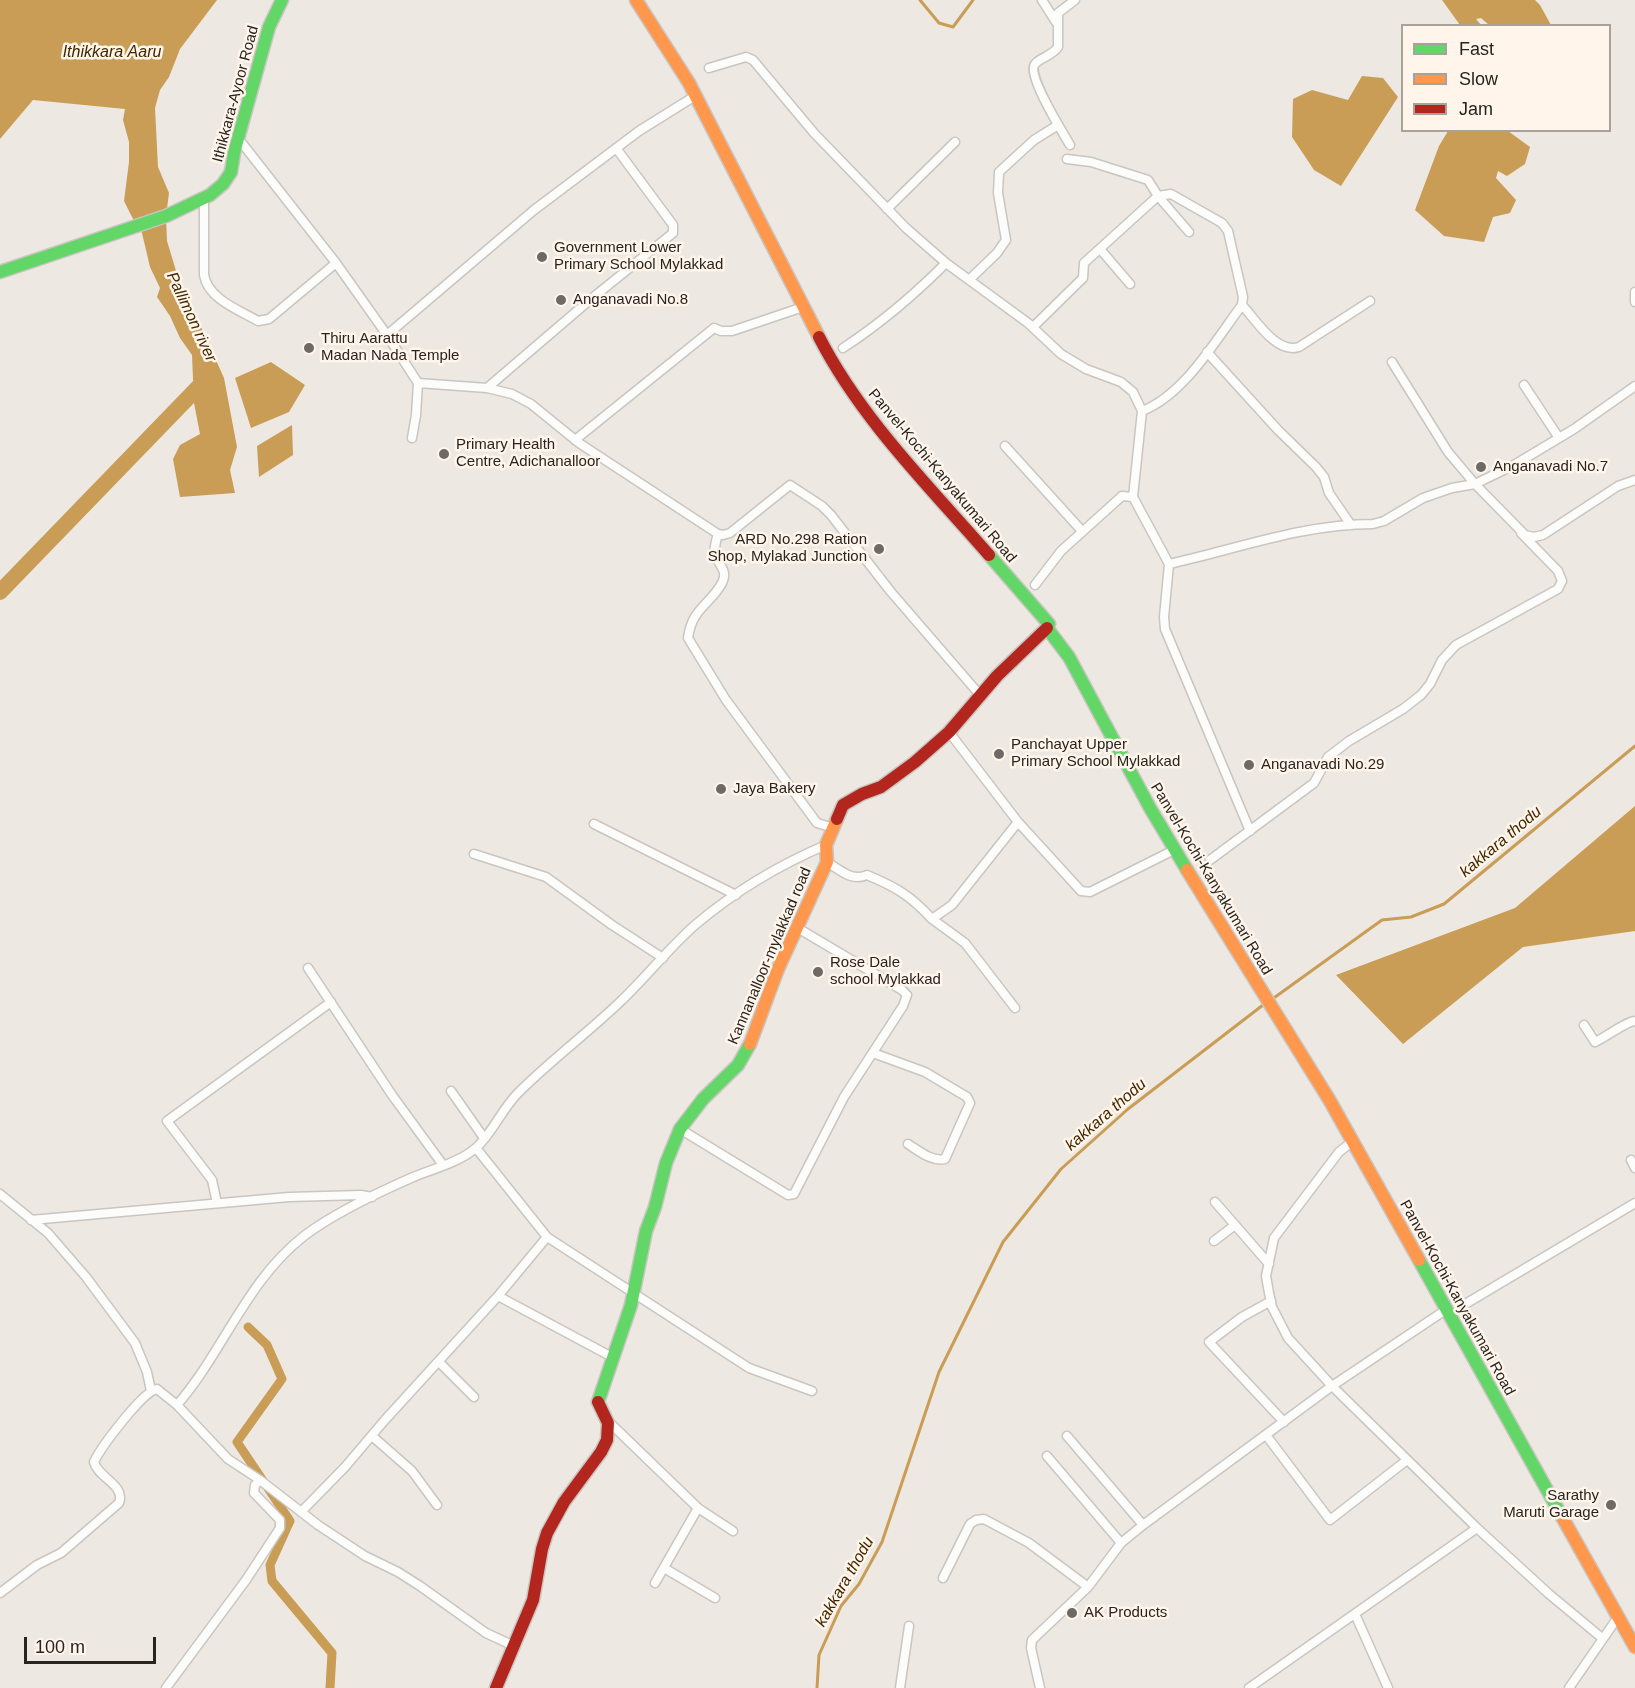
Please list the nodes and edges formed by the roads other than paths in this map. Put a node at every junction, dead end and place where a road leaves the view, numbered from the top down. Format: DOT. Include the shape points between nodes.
graph roads {
  1 [pos="282,0"];
  2 [pos="636,0"];
  3 [pos="1042,0"];
  4 [pos="1075,0"];
  5 [pos="1056,22"];
  6 [pos="709,68"];
  7 [pos="695,96"];
  8 [pos="1058,125"];
  9 [pos="238,138"];
  10 [pos="955,142"];
  11 [pos="1071,145"];
  12 [pos="616,148"];
  13 [pos="1067,159"];
  14 [pos="1158,196"];
  15 [pos="204,198"];
  16 [pos="887,209"];
  17 [pos="1189,232"];
  18 [pos="1100,249"];
  19 [pos="336,263"];
  20 [pos="946,263"];
  21 [pos="0,272"];
  22 [pos="969,279"];
  23 [pos="1130,284"];
  24 [pos="1635,292"];
  25 [pos="1370,301"];
  26 [pos="1635,302"];
  27 [pos="1242,305"];
  28 [pos="803,307"];
  29 [pos="1033,327"];
  30 [pos="387,334"];
  31 [pos="843,348"];
  32 [pos="1207,352"];
  33 [pos="1392,362"];
  34 [pos="418,383"];
  35 [pos="1524,385"];
  36 [pos="1635,386"];
  37 [pos="487,388"];
  38 [pos="1142,411"];
  39 [pos="412,438"];
  40 [pos="1559,438"];
  41 [pos="575,440"];
  42 [pos="1005,446"];
  43 [pos="1635,480"];
  44 [pos="1475,484"];
  45 [pos="1133,497"];
  46 [pos="1351,525"];
  47 [pos="1082,531"];
  48 [pos="1521,533"];
  49 [pos="718,534"];
  50 [pos="1169,564"];
  51 [pos="1035,585"];
  52 [pos="1047,628"];
  53 [pos="980,694"];
  54 [pos="949,732"];
  55 [pos="1018,822"];
  56 [pos="594,824"];
  57 [pos="834,828"];
  58 [pos="1250,831"];
  59 [pos="826,845"];
  60 [pos="1176,849"];
  61 [pos="474,854"];
  62 [pos="1210,860"];
  63 [pos="827,862"];
  64 [pos="736,895"];
  65 [pos="932,919"];
  66 [pos="796,927"];
  67 [pos="663,958"];
  68 [pos="308,968"];
  69 [pos="331,1002"];
  70 [pos="1015,1008"];
  71 [pos="1635,1021"];
  72 [pos="1584,1025"];
  73 [pos="873,1053"];
  74 [pos="451,1091"];
  75 [pos="680,1129"];
  76 [pos="484,1138"];
  77 [pos="1353,1141"];
  78 [pos="908,1144"];
  79 [pos="476,1148"];
  80 [pos="443,1165"];
  81 [pos="0,1194"];
  82 [pos="372,1197"];
  83 [pos="1215,1202"];
  84 [pos="217,1203"];
  85 [pos="1635,1203"];
  86 [pos="31,1220"];
  87 [pos="1235,1225"];
  88 [pos="547,1237"];
  89 [pos="1214,1241"];
  90 [pos="1269,1264"];
  91 [pos="633,1293"];
  92 [pos="498,1296"];
  93 [pos="1271,1301"];
  94 [pos="1467,1303"];
  95 [pos="1447,1309"];
  96 [pos="612,1357"];
  97 [pos="439,1362"];
  98 [pos="1332,1386"];
  99 [pos="151,1391"];
  100 [pos="812,1391"];
  101 [pos="474,1397"];
  102 [pos="177,1405"];
  103 [pos="609,1422"];
  104 [pos="1284,1422"];
  105 [pos="1266,1435"];
  106 [pos="372,1436"];
  107 [pos="1067,1436"];
  108 [pos="1047,1456"];
  109 [pos="1407,1460"];
  110 [pos="260,1480"];
  111 [pos="437,1505"];
  112 [pos="698,1508"];
  113 [pos="301,1512"];
  114 [pos="1143,1525"];
  115 [pos="1477,1528"];
  116 [pos="733,1531"];
  117 [pos="1121,1543"];
  118 [pos="664,1568"];
  119 [pos="943,1578"];
  120 [pos="655,1583"];
  121 [pos="1088,1587"];
  122 [pos="0,1593"];
  123 [pos="715,1598"];
  124 [pos="1355,1614"];
  125 [pos="1618,1617"];
  126 [pos="909,1626"];
  127 [pos="1602,1638"];
  128 [pos="514,1646"];
  129 [pos="1635,1647"];
  130 [pos="166,1688"];
  131 [pos="496,1688"];
  132 [pos="900,1688"];
  133 [pos="1040,1688"];
  134 [pos="1249,1688"];
  135 [pos="1388,1688"];
  136 [pos="1569,1688"];
  1 -- 9 [label="main road, Ithikkara-Ayoor Road" via="269,27"];
  2 -- 7 [label="main road, Panvel-Kochi-Kanyakumari Road"];
  3 -- 5 [label="street"];
  4 -- 5 [label="street" via="1059,11"];
  5 -- 8 [label="street" via="1058,47 1032,69"];
  6 -- 16 [label="street" via="746,57 753,60 814,133"];
  7 -- 12 [label="street"];
  7 -- 28 [label="main road, Panvel-Kochi-Kanyakumari Road"];
  8 -- 11 [label="street"];
  8 -- 22 [label="street" via="1034,140 999,172 998,193 1006,240"];
  9 -- 15 [label="main road, Ithikkara-Ayoor Road" via="231,172 223,184"];
  9 -- 19 [label="street"];
  10 -- 16 [label="street"];
  12 -- 30 [label="street" via="534,210"];
  12 -- 37 [label="street" via="673,225 673,233"];
  13 -- 14 [label="street" via="1091,162 1148,180"];
  14 -- 17 [label="street"];
  14 -- 18 [label="street"];
  14 -- 27 [label="street" via="1171,194 1227,228"];
  15 -- 19 [label="street" via="207,286 213,294 258,321 269,319"];
  15 -- 21 [label="main road, Ithikkara-Ayoor Road" via="133,228"];
  16 -- 20 [label="street"];
  18 -- 23 [label="street"];
  18 -- 29 [label="street" via="1084,262 1083,278"];
  19 -- 30 [label="street"];
  20 -- 22 [label="street"];
  20 -- 31 [label="street" via="911,298"];
  22 -- 29 [label="street"];
  24 -- 26 [label="street"];
  25 -- 27 [label="street" via="1293,349 1279,344"];
  27 -- 32 [label="street"];
  28 -- 41 [label="street" via="732,331 714,328"];
  28 -- 52 [label="main road, Panvel-Kochi-Kanyakumari Road" via="851,392 1048,624"];
  29 -- 38 [label="street" via="1061,354 1125,384"];
  30 -- 34 [label="street"];
  32 -- 38 [label="street" via="1178,387 1158,404"];
  32 -- 46 [label="street" via="1316,466 1329,494"];
  33 -- 44 [label="street" via="1448,452"];
  34 -- 37 [label="street"];
  34 -- 39 [label="street"];
  35 -- 40 [label="street"];
  36 -- 40 [label="street"];
  37 -- 41 [label="street" via="510,393 531,404"];
  38 -- 45 [label="street"];
  40 -- 44 [label="street"];
  41 -- 49 [label="street"];
  42 -- 47 [label="street"];
  43 -- 48 [label="street" via="1618,486 1543,534 1529,537"];
  44 -- 46 [label="street" via="1423,498 1384,521"];
  44 -- 48 [label="street"];
  45 -- 47 [label="street" via="1119,497"];
  45 -- 50 [label="street"];
  46 -- 50 [label="street" via="1295,532"];
  47 -- 51 [label="street"];
  48 -- 58 [label="street" via="1558,571 1562,580 1558,589 1456,645 1421,695 1328,757 1314,783"];
  49 -- 53 [label="street" via="730,533 790,485 831,515 891,592"];
  49 -- 57 [label="street" via="715,556 724,568 723,582 698,612 688,638 726,700 817,823"];
  50 -- 58 [label="street" via="1166,629"];
  52 -- 53 [label="main road, Kannanalloor-mylakkad road"];
  52 -- 60 [label="main road, Panvel-Kochi-Kanyakumari Road" via="1069,657"];
  53 -- 54 [label="main road, Kannanalloor-mylakkad road"];
  54 -- 55 [label="street"];
  54 -- 57 [label="main road, Kannanalloor-mylakkad road" via="896,777 843,805"];
  55 -- 60 [label="street" via="1078,889 1087,893"];
  55 -- 65 [label="street" via="952,904"];
  56 -- 64 [label="street"];
  57 -- 59 [label="main road, Kannanalloor-mylakkad road"];
  58 -- 62 [label="street"];
  59 -- 63 [label="main road, Kannanalloor-mylakkad road"];
  59 -- 64 [label="street" via="795,858"];
  60 -- 77 [label="main road, Panvel-Kochi-Kanyakumari Road"];
  61 -- 67 [label="street" via="546,877"];
  63 -- 65 [label="street" via="852,877 867,875 891,885 914,899"];
  63 -- 66 [label="main road, Kannanalloor-mylakkad road"];
  64 -- 67 [label="street" via="695,926"];
  65 -- 70 [label="street" via="965,943"];
  66 -- 73 [label="street" via="907,995"];
  66 -- 75 [label="main road, Kannanalloor-mylakkad road" via="752,1043 738,1065"];
  67 -- 76 [label="street" via="516,1095"];
  68 -- 69 [label="street"];
  69 -- 80 [label="street"];
  69 -- 84 [label="street" via="167,1121 212,1180"];
  71 -- 72 [label="street" via="1595,1042"];
  73 -- 75 [label="street" via="844,1097 791,1196"];
  73 -- 78 [label="street" via="926,1072 967,1097 970,1103 945,1160"];
  74 -- 76 [label="street"];
  75 -- 91 [label="main road, Kannanalloor-mylakkad road" via="646,1231"];
  76 -- 79 [label="street"];
  77 -- 90 [label="street" via="1339,1152 1274,1238"];
  77 -- 95 [label="main road, Panvel-Kochi-Kanyakumari Road"];
  79 -- 80 [label="street"];
  79 -- 88 [label="street"];
  80 -- 82 [label="street"];
  81 -- 86 [label="street"];
  82 -- 84 [label="street" via="289,1197"];
  82 -- 102 [label="street" via="306,1234 288,1249"];
  83 -- 87 [label="street"];
  84 -- 86 [label="street"];
  85 -- 94 [label="street"];
  86 -- 99 [label="street" via="60,1245 131,1337"];
  87 -- 89 [label="street"];
  87 -- 90 [label="street"];
  88 -- 91 [label="street"];
  88 -- 92 [label="street"];
  90 -- 93 [label="street" via="1266,1276"];
  91 -- 96 [label="main road, Kannanalloor-mylakkad road"];
  91 -- 100 [label="street" via="749,1368"];
  92 -- 96 [label="street"];
  92 -- 97 [label="street"];
  93 -- 98 [label="street" via="1288,1338"];
  93 -- 104 [label="street" via="1209,1342"];
  95 -- 98 [label="street"];
  95 -- 125 [label="main road, Panvel-Kochi-Kanyakumari Road"];
  96 -- 103 [label="main road, Kannanalloor-mylakkad road" via="598,1401"];
  97 -- 101 [label="street"];
  97 -- 106 [label="street"];
  98 -- 104 [label="street"];
  98 -- 109 [label="street"];
  99 -- 102 [label="street" via="158,1389"];
  99 -- 122 [label="street" via="94,1462 95,1468 120,1491 119,1503 61,1553 36,1565"];
  102 -- 110 [label="street" via="228,1458"];
  103 -- 112 [label="street"];
  103 -- 128 [label="main road" via="602,1451 547,1533 538,1586"];
  104 -- 105 [label="street"];
  105 -- 109 [label="street" via="1330,1520"];
  105 -- 114 [label="street"];
  106 -- 111 [label="street" via="412,1471"];
  106 -- 113 [label="street"];
  107 -- 114 [label="street"];
  108 -- 117 [label="street"];
  109 -- 115 [label="street"];
  110 -- 113 [label="street"];
  110 -- 130 [label="street" via="254,1493 277,1515 280,1528 246,1581"];
  112 -- 116 [label="street"];
  112 -- 118 [label="street"];
  113 -- 128 [label="street" via="365,1556 420,1586 486,1633"];
  114 -- 117 [label="street"];
  115 -- 124 [label="street"];
  115 -- 127 [label="street"];
  117 -- 121 [label="street"];
  118 -- 120 [label="street"];
  118 -- 123 [label="street"];
  119 -- 121 [label="street" via="970,1524 984,1519 1029,1543"];
  121 -- 133 [label="street" via="1032,1640"];
  124 -- 134 [label="street"];
  124 -- 135 [label="street"];
  125 -- 127 [label="street"];
  125 -- 129 [label="main road, Panvel-Kochi-Kanyakumari Road"];
  126 -- 132 [label="street"];
  127 -- 136 [label="street"];
  128 -- 131 [label="main road"];
}
